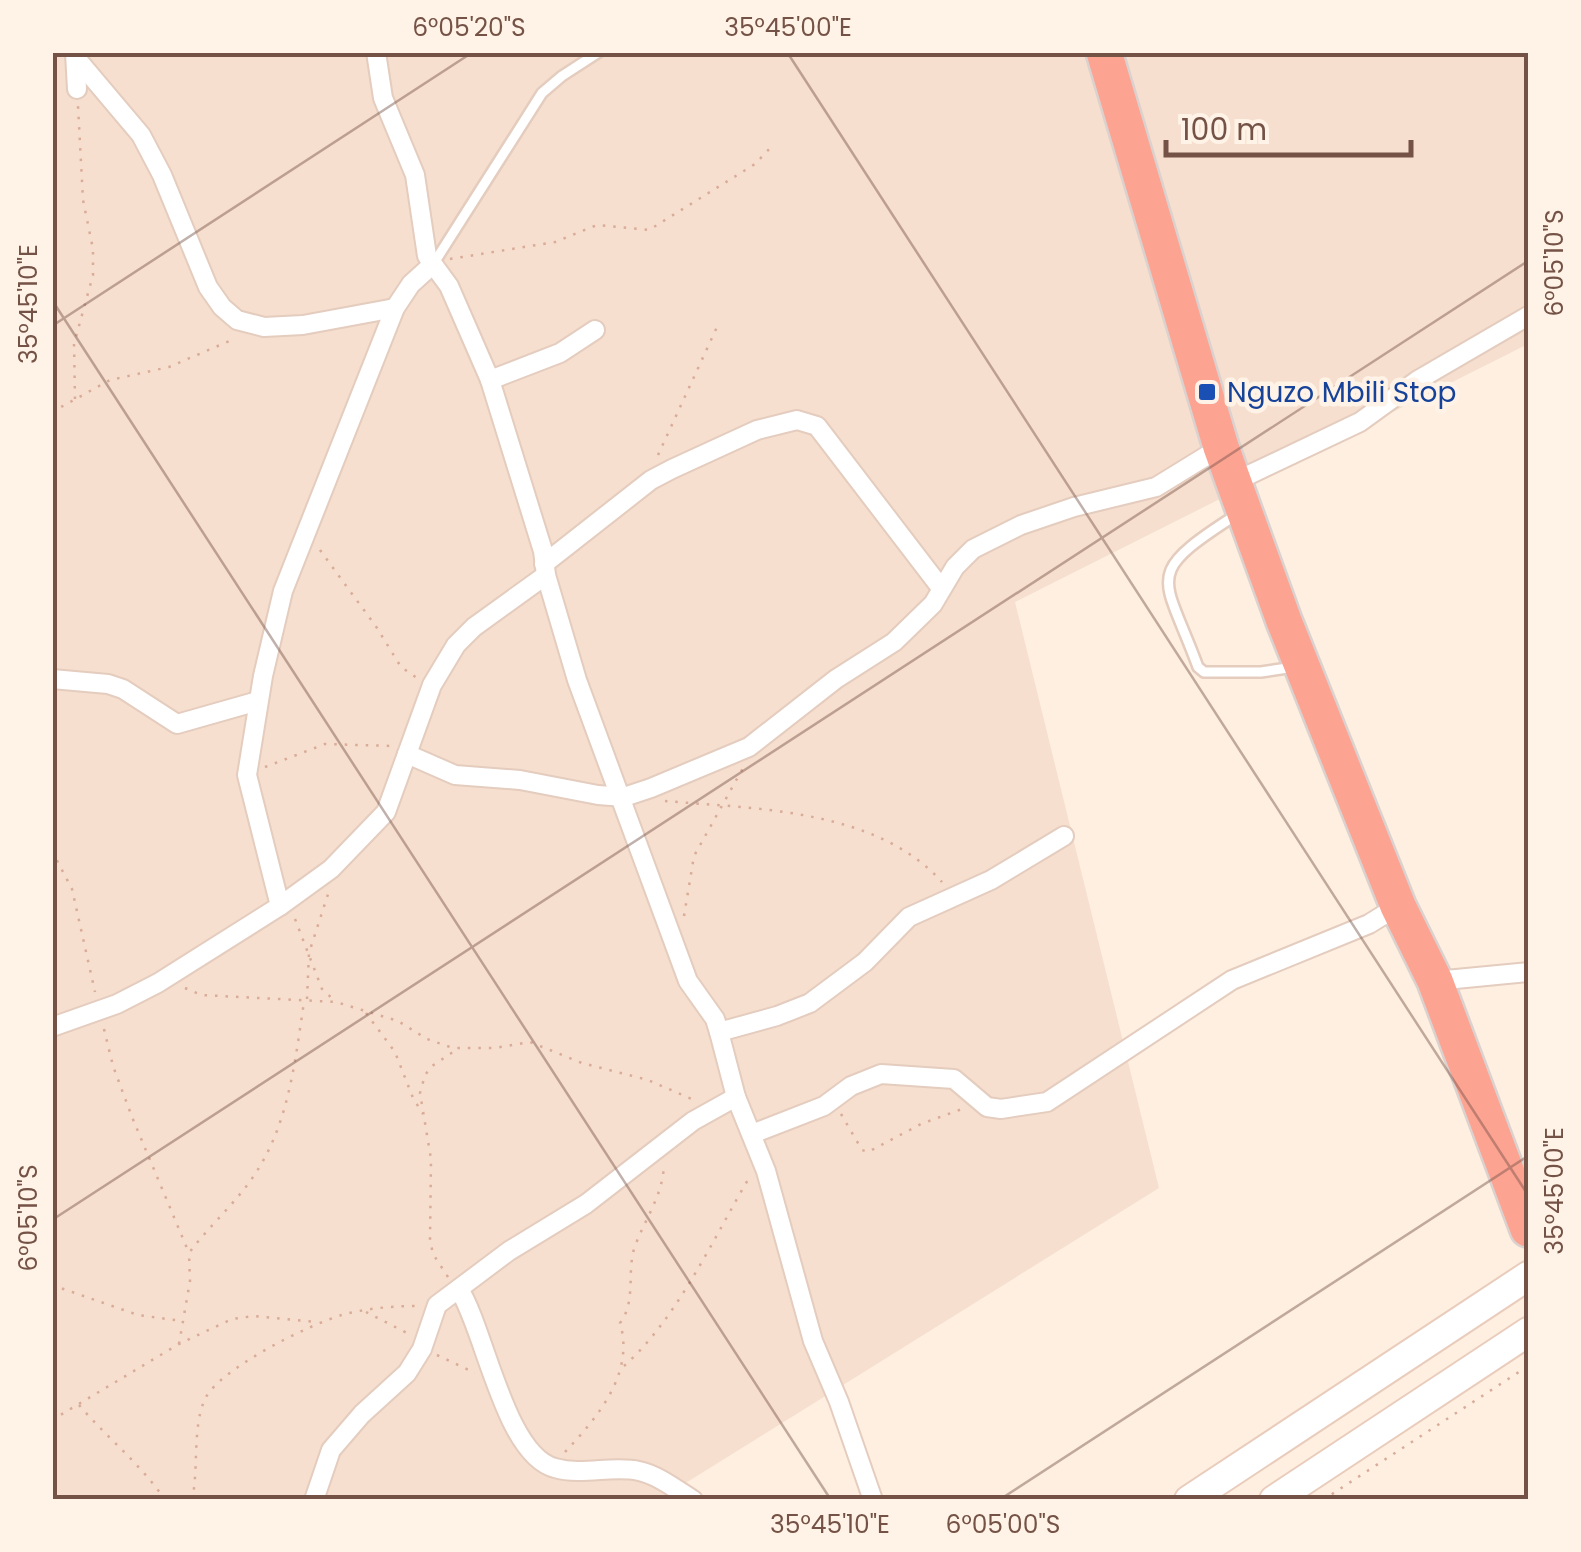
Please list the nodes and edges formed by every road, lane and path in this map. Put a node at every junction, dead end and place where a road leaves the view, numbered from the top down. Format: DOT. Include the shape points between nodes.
graph roads {
  1 [pos="376,52"];
  2 [pos="599,52"];
  3 [pos="1104,52"];
  4 [pos="76,55"];
  5 [pos="77,90"];
  6 [pos="774,144"];
  7 [pos="434,263"];
  8 [pos="395,308"];
  9 [pos="1528,316"];
  10 [pos="264,327"];
  11 [pos="717,327"];
  12 [pos="596,330"];
  13 [pos="490,380"];
  14 [pos="75,399"];
  15 [pos="52,412"];
  16 [pos="1221,447"];
  17 [pos="651,480"];
  18 [pos="1239,496"];
  19 [pos="310,532"];
  20 [pos="545,570"];
  21 [pos="940,588"];
  22 [pos="1302,666"];
  23 [pos="52,679"];
  24 [pos="432,686"];
  25 [pos="258,701"];
  26 [pos="750,747"];
  27 [pos="408,751"];
  28 [pos="247,775"];
  29 [pos="622,797"];
  30 [pos="724,806"];
  31 [pos="1064,836"];
  32 [pos="53,855"];
  33 [pos="331,869"];
  34 [pos="955,896"];
  35 [pos="284,903"];
  36 [pos="1398,906"];
  37 [pos="672,939"];
  38 [pos="308,953"];
  39 [pos="1528,972"];
  40 [pos="173,973"];
  41 [pos="1436,981"];
  42 [pos="305,1001"];
  43 [pos="336,1002"];
  44 [pos="99,1010"];
  45 [pos="366,1012"];
  46 [pos="52,1028"];
  47 [pos="719,1032"];
  48 [pos="461,1048"];
  49 [pos="736,1097"];
  50 [pos="831,1102"];
  51 [pos="983,1105"];
  52 [pos="714,1110"];
  53 [pos="424,1116"];
  54 [pos="752,1134"];
  55 [pos="665,1142"];
  56 [pos="761,1158"];
  57 [pos="1528,1229"];
  58 [pos="189,1253"];
  59 [pos="1528,1276"];
  60 [pos="52,1285"];
  61 [pos="459,1289"];
  62 [pos="438,1305"];
  63 [pos="364,1311"];
  64 [pos="184,1321"];
  65 [pos="318,1322"];
  66 [pos="1528,1332"];
  67 [pos="179,1344"];
  68 [pos="422,1348"];
  69 [pos="1528,1366"];
  70 [pos="623,1367"];
  71 [pos="495,1382"];
  72 [pos="78,1404"];
  73 [pos="52,1420"];
  74 [pos="550,1467"];
  75 [pos="165,1500"];
  76 [pos="192,1500"];
  77 [pos="314,1500"];
  78 [pos="694,1500"];
  79 [pos="873,1500"];
  80 [pos="1188,1500"];
  81 [pos="1274,1500"];
  82 [pos="1323,1500"];
  1 -- 7 [label="street" via="383,98 415,174 423,241"];
  2 -- 7 [label="lane" via="542,93"];
  3 -- 16 [label="highway"];
  4 -- 5 [label="street"];
  4 -- 10 [label="street" via="141,135 222,308"];
  5 -- 14 [label="path" via="93,274 74,344"];
  6 -- 7 [label="path" via="755,164 649,230 598,224 556,242"];
  7 -- 8 [label="street"];
  7 -- 13 [label="street"];
  8 -- 10 [label="street"];
  8 -- 19 [label="street"];
  9 -- 18 [label="street"];
  10 -- 14 [label="path" via="169,366 110,380"];
  11 -- 17 [label="path" via="661,444"];
  12 -- 13 [label="street" via="560,354"];
  13 -- 20 [label="street"];
  14 -- 15 [label="path"];
  16 -- 18 [label="highway"];
  16 -- 21 [label="street" via="1156,486 1074,506 972,548"];
  17 -- 20 [label="street"];
  17 -- 21 [label="street" via="757,430 809,421"];
  18 -- 22 [label="highway"];
  18 -- 22 [label="lane" via="1170,568 1169,596 1204,672"];
  19 -- 24 [label="path" via="401,667"];
  19 -- 25 [label="street" via="284,591"];
  20 -- 24 [label="street" via="474,627"];
  20 -- 29 [label="street"];
  21 -- 26 [label="street" via="909,630"];
  22 -- 36 [label="highway"];
  23 -- 25 [label="street" via="122,689 177,724"];
  24 -- 27 [label="street"];
  25 -- 28 [label="street"];
  26 -- 29 [label="street"];
  26 -- 30 [label="path"];
  27 -- 28 [label="path" via="325,744"];
  27 -- 29 [label="street" via="455,775"];
  27 -- 33 [label="street" via="386,812"];
  28 -- 35 [label="street"];
  29 -- 30 [label="path"];
  29 -- 37 [label="street"];
  30 -- 34 [label="path" via="872,832 918,858"];
  30 -- 37 [label="path" via="694,856 689,901"];
  31 -- 34 [label="street"];
  32 -- 44 [label="path" via="72,889"];
  33 -- 35 [label="street"];
  33 -- 38 [label="path" via="328,900"];
  34 -- 47 [label="street" via="898,925 865,962 810,1003"];
  35 -- 38 [label="path"];
  35 -- 40 [label="street"];
  36 -- 41 [label="highway"];
  36 -- 51 [label="street" via="1232,980 1047,1102"];
  37 -- 47 [label="street"];
  38 -- 42 [label="path"];
  38 -- 43 [label="path" via="322,989"];
  39 -- 41 [label="street"];
  40 -- 42 [label="path" via="202,995"];
  40 -- 44 [label="street"];
  41 -- 57 [label="highway"];
  42 -- 43 [label="path"];
  42 -- 58 [label="path" via="292,1083 270,1149"];
  43 -- 45 [label="path"];
  44 -- 46 [label="street"];
  44 -- 58 [label="path" via="113,1066"];
  45 -- 48 [label="path"];
  45 -- 53 [label="path" via="395,1052"];
  47 -- 49 [label="street"];
  48 -- 52 [label="path" via="530,1042 648,1080"];
  48 -- 53 [label="path" via="425,1074"];
  49 -- 52 [label="street"];
  49 -- 54 [label="street"];
  50 -- 51 [label="street" via="867,1078 900,1073 954,1078"];
  50 -- 51 [label="path" via="864,1152"];
  50 -- 54 [label="street"];
  52 -- 55 [label="street"];
  53 -- 61 [label="path" via="430,1240"];
  54 -- 56 [label="street"];
  55 -- 61 [label="street"];
  55 -- 70 [label="path" via="664,1184 635,1246 630,1303 620,1323"];
  56 -- 70 [label="path" via="670,1310"];
  56 -- 79 [label="street" via="813,1341"];
  58 -- 64 [label="path"];
  59 -- 80 [label="main road"];
  60 -- 64 [label="path" via="138,1315"];
  61 -- 62 [label="street"];
  61 -- 71 [label="street"];
  62 -- 63 [label="path"];
  62 -- 68 [label="street"];
  63 -- 65 [label="path"];
  63 -- 68 [label="path" via="400,1327"];
  64 -- 67 [label="path"];
  65 -- 67 [label="path" via="240,1316"];
  65 -- 76 [label="path" via="246,1362 207,1395"];
  66 -- 81 [label="main road"];
  67 -- 72 [label="path"];
  68 -- 71 [label="path"];
  68 -- 77 [label="street" via="407,1373 330,1450"];
  69 -- 82 [label="path"];
  70 -- 74 [label="path" via="591,1426"];
  71 -- 74 [label="street" via="529,1450"];
  72 -- 73 [label="path"];
  72 -- 75 [label="path"];
  74 -- 78 [label="street" via="636,1470"];
}
